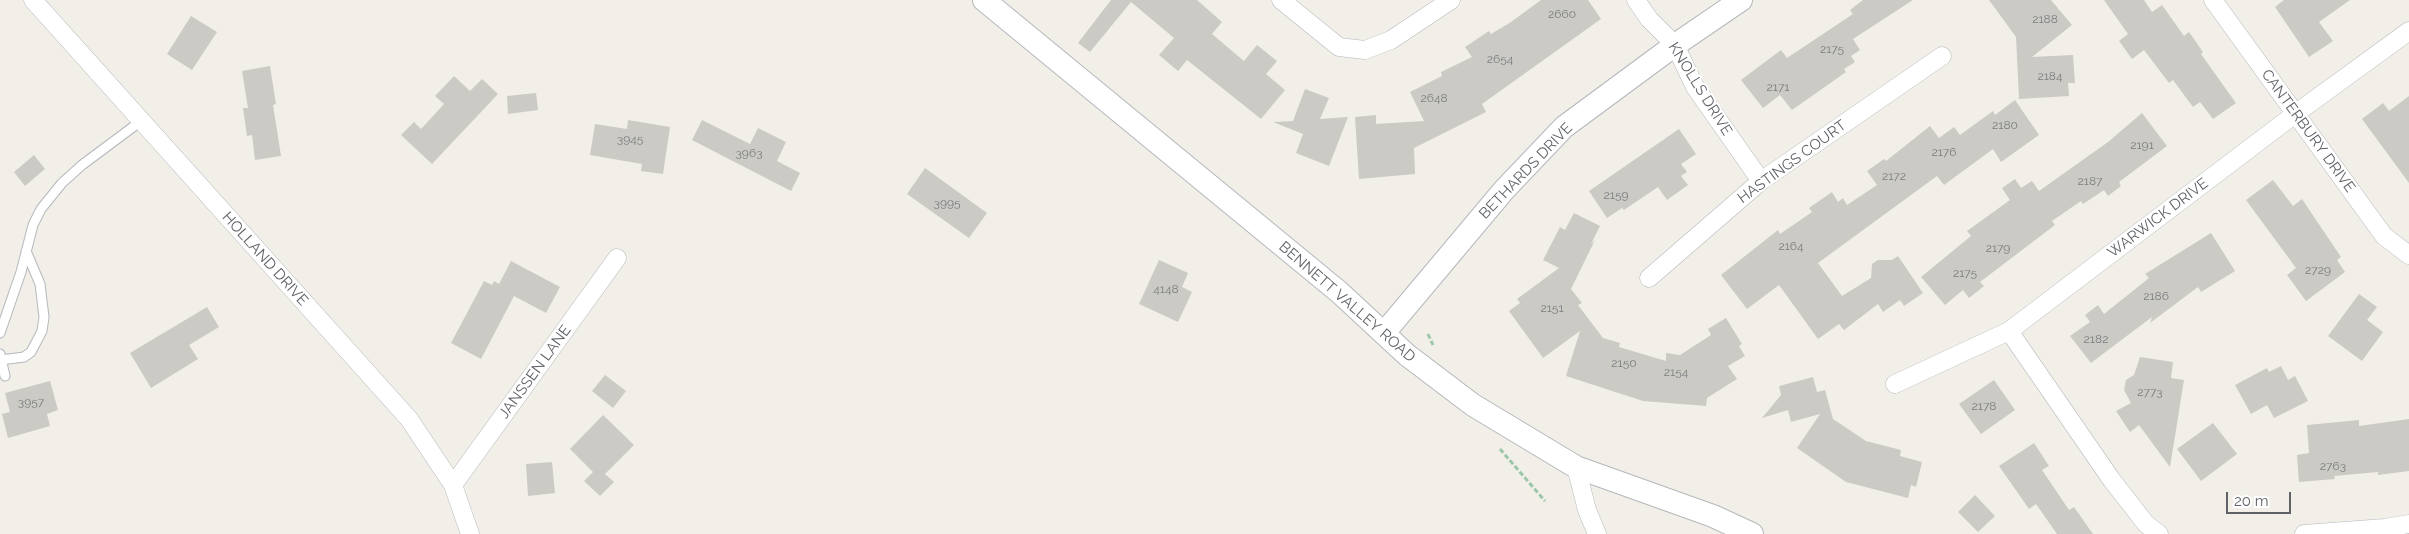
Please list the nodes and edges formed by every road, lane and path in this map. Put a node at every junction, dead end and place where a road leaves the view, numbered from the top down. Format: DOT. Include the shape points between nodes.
graph roads {
  1 [pos="34,0"];
  2 [pos="984,0"];
  3 [pos="1281,0"];
  4 [pos="1452,0"];
  5 [pos="1636,0"];
  6 [pos="1741,0"];
  7 [pos="2213,0"];
  8 [pos="2409,31"];
  9 [pos="1675,45"];
  10 [pos="1942,56"];
  11 [pos="2296,114"];
  12 [pos="141,121"];
  13 [pos="1761,181"];
  14 [pos="26,251"];
  15 [pos="2409,255"];
  16 [pos="617,258"];
  17 [pos="1649,278"];
  18 [pos="2009,331"];
  19 [pos="0,333"];
  20 [pos="1384,333"];
  21 [pos="1428,334"];
  22 [pos="1436,350"];
  23 [pos="1,357"];
  24 [pos="5,376"];
  25 [pos="1895,384"];
  26 [pos="1500,448"];
  27 [pos="1576,467"];
  28 [pos="453,485"];
  29 [pos="1546,502"];
  30 [pos="2409,524"];
  31 [pos="2153,532"];
  32 [pos="470,534"];
  33 [pos="1597,534"];
  34 [pos="1752,534"];
  35 [pos="2304,534"];
  1 -- 12 [label="street, HOLLAND DRIVE"];
  2 -- 20 [label="street, BENNETT VALLEY ROAD"];
  3 -- 4 [label="street" via="1339,48 1365,50 1391,40"];
  5 -- 9 [label="street, KNOLLS DRIVE" via="1649,19"];
  6 -- 9 [label="street, BETHARDS DRIVE"];
  7 -- 11 [label="street, CANTERBURY DRIVE"];
  8 -- 11 [label="street, WARWICK DRIVE"];
  9 -- 13 [label="street, KNOLLS DRIVE" via="1696,87"];
  9 -- 20 [label="street, BETHARDS DRIVE" via="1564,127 1504,190"];
  10 -- 13 [label="street, HASTINGS COURT"];
  11 -- 15 [label="street, CANTERBURY DRIVE" via="2384,236"];
  11 -- 18 [label="street, WARWICK DRIVE"];
  12 -- 14 [label="lane" via="62,183 41,209"];
  12 -- 28 [label="street, HOLLAND DRIVE" via="409,419"];
  13 -- 17 [label="street, HASTINGS COURT"];
  14 -- 19 [label="lane"];
  14 -- 23 [label="lane" via="40,284 44,317 42,331 31,352 24,357"];
  16 -- 28 [label="street, JANSSEN LANE"];
  18 -- 25 [label="street, WARWICK DRIVE"];
  18 -- 31 [label="street" via="2110,479"];
  20 -- 27 [label="street, BENNETT VALLEY ROAD" via="1407,355 1473,405"];
  21 -- 22 [label="path"];
  23 -- 24 [label="lane"];
  26 -- 29 [label="path"];
  27 -- 33 [label="street"];
  27 -- 34 [label="street, BENNETT VALLEY ROAD" via="1714,516"];
  28 -- 32 [label="street, HOLLAND DRIVE"];
  30 -- 35 [label="street"];
}
